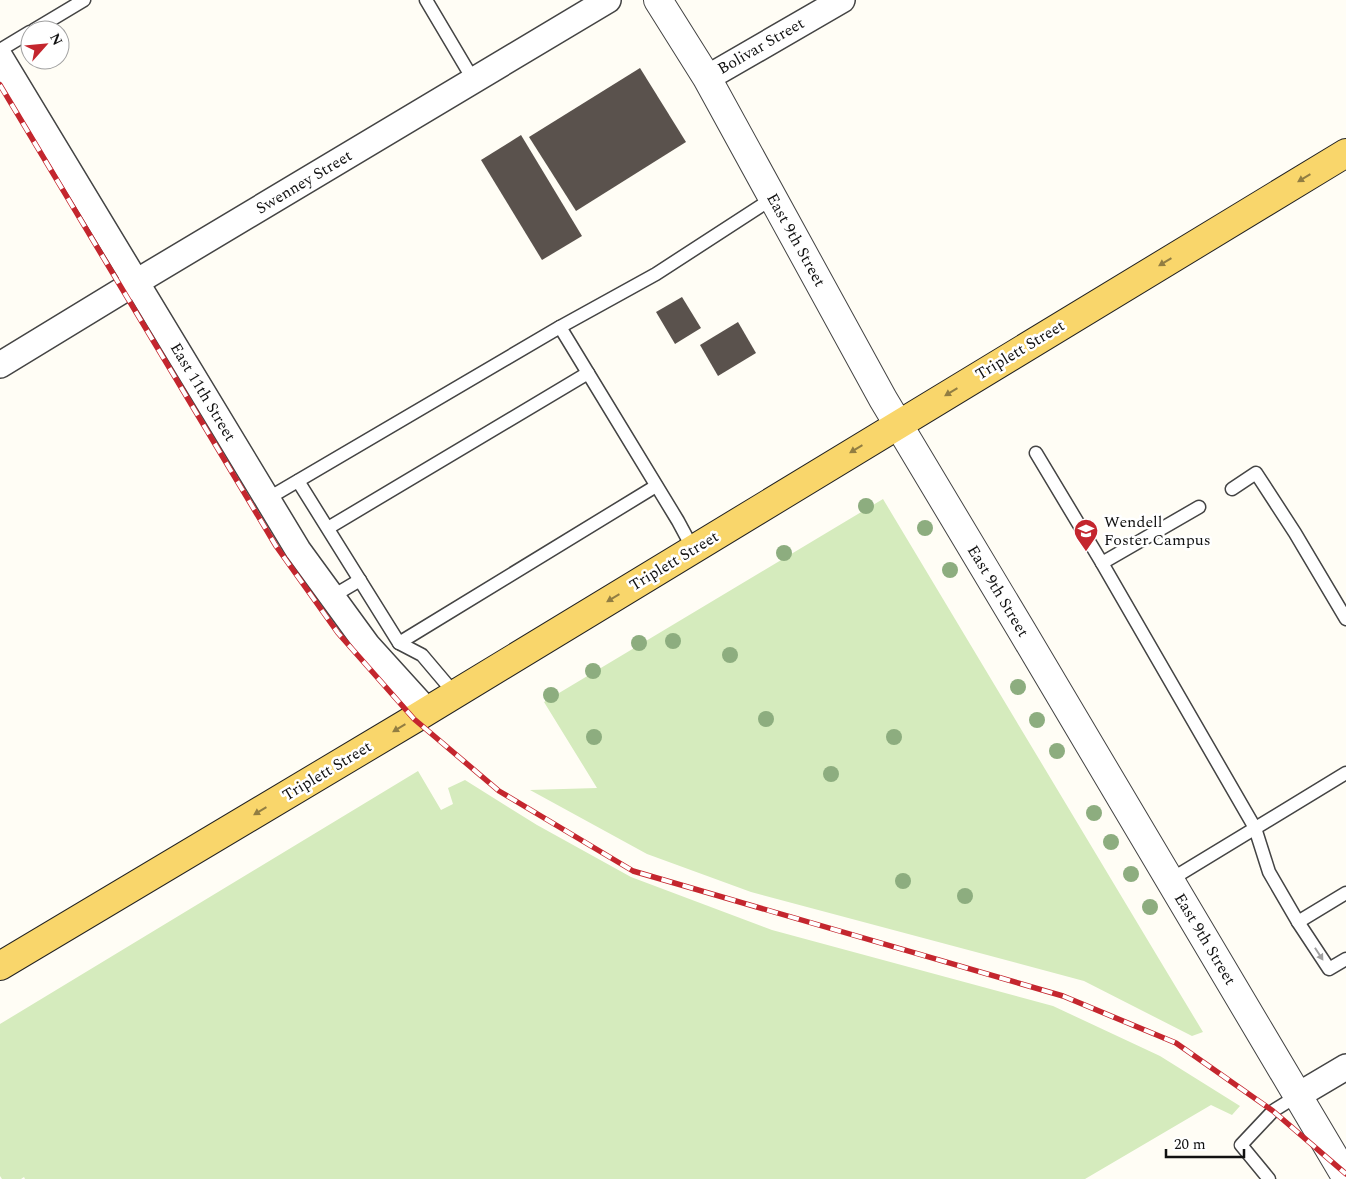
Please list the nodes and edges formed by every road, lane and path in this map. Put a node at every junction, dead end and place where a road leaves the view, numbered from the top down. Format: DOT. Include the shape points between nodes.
graph roads {
  1 [pos="84,0"];
  2 [pos="426,0"];
  3 [pos="608,0"];
  4 [pos="658,0"];
  5 [pos="842,0"];
  6 [pos="51,20"];
  7 [pos="20,38"];
  8 [pos="0,50"];
  9 [pos="0,57"];
  10 [pos="706,78"];
  11 [pos="474,81"];
  12 [pos="1346,153"];
  13 [pos="773,198"];
  14 [pos="136,282"];
  15 [pos="560,327"];
  16 [pos="0,365"];
  17 [pos="588,373"];
  18 [pos="898,424"];
  19 [pos="1036,453"];
  20 [pos="298,481"];
  21 [pos="656,486"];
  22 [pos="1232,489"];
  23 [pos="267,499"];
  24 [pos="1199,507"];
  25 [pos="328,528"];
  26 [pos="693,549"];
  27 [pos="1102,563"];
  28 [pos="360,580"];
  29 [pos="333,596"];
  30 [pos="1346,620"];
  31 [pos="400,643"];
  32 [pos="455,694"];
  33 [pos="427,711"];
  34 [pos="1346,773"];
  35 [pos="1255,828"];
  36 [pos="1170,880"];
  37 [pos="1346,893"];
  38 [pos="1298,922"];
  39 [pos="1346,959"];
  40 [pos="0,966"];
  41 [pos="1346,1066"];
  42 [pos="1297,1096"];
  43 [pos="1346,1177"];
  44 [pos="1268,1179"];
  1 -- 6 [label="lane"];
  2 -- 11 [label="lane"];
  3 -- 11 [label="street, Swenney Street"];
  4 -- 10 [label="street, East 9th Street"];
  5 -- 10 [label="street, Bolivar Street"];
  7 -- 8 [label="lane"];
  9 -- 14 [label="street, East 11th Street"];
  10 -- 13 [label="street, East 9th Street"];
  11 -- 14 [label="street, Swenney Street"];
  12 -- 18 [label="main road, Triplett Street, one-way"];
  13 -- 15 [label="lane" via="656,274"];
  13 -- 18 [label="street, East 9th Street"];
  14 -- 16 [label="street, Swenney Street"];
  14 -- 23 [label="street, East 11th Street"];
  15 -- 17 [label="lane"];
  15 -- 20 [label="lane"];
  17 -- 21 [label="lane"];
  17 -- 25 [label="lane"];
  18 -- 26 [label="main road, Triplett Street, one-way"];
  18 -- 36 [label="street, East 9th Street"];
  19 -- 27 [label="lane"];
  20 -- 23 [label="lane"];
  20 -- 25 [label="lane"];
  21 -- 26 [label="lane"];
  21 -- 31 [label="lane"];
  22 -- 30 [label="lane" via="1256,473"];
  23 -- 29 [label="street, East 11th Street" via="298,550"];
  24 -- 27 [label="lane"];
  25 -- 28 [label="lane"];
  26 -- 32 [label="main road, Triplett Street, one-way"];
  27 -- 35 [label="lane"];
  28 -- 29 [label="lane"];
  28 -- 31 [label="lane"];
  29 -- 33 [label="street, East 11th Street" via="368,646"];
  31 -- 32 [label="lane" via="422,655"];
  32 -- 33 [label="main road, Triplett Street"];
  33 -- 40 [label="main road, Triplett Street, one-way"];
  34 -- 35 [label="lane"];
  35 -- 36 [label="lane"];
  35 -- 38 [label="lane" via="1269,872"];
  36 -- 42 [label="street, East 9th Street"];
  37 -- 38 [label="lane"];
  38 -- 39 [label="lane, one-way" via="1329,969"];
  41 -- 42 [label="street"];
  42 -- 43 [label="street, East 9th Street"];
  42 -- 44 [label="lane" via="1274,1111 1241,1144"];
}
